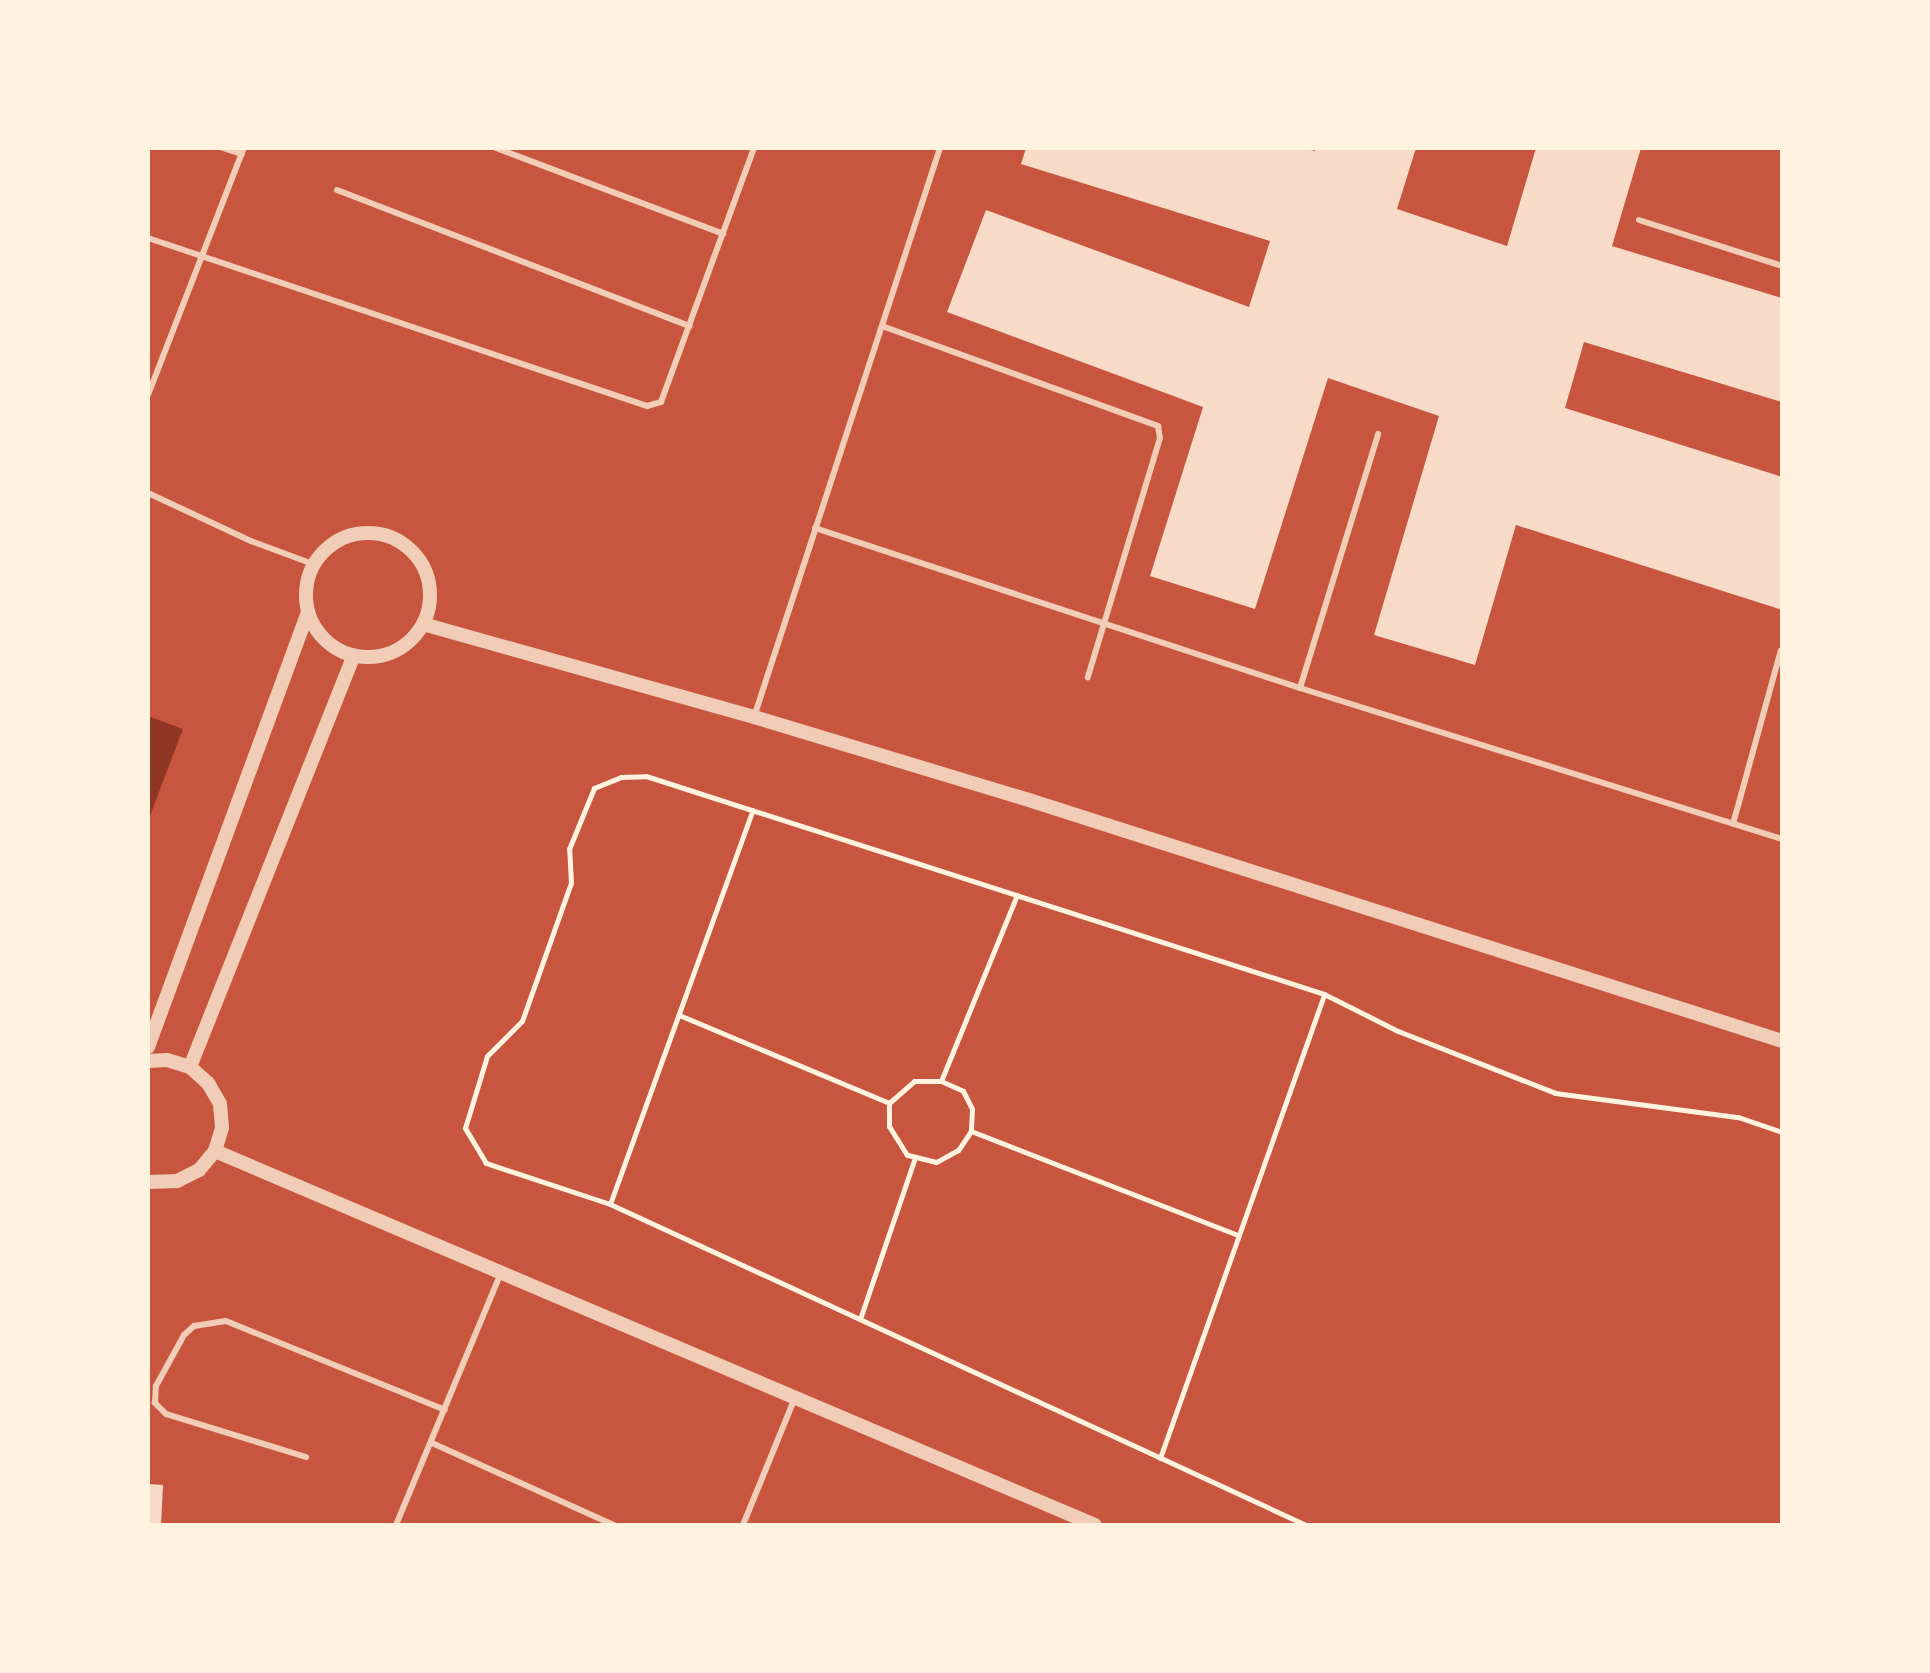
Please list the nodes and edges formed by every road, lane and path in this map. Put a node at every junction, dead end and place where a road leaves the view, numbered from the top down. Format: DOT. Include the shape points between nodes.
graph roads {
  1 [pos="223,148"];
  2 [pos="496,148"];
  3 [pos="754,148"];
  4 [pos="940,148"];
  5 [pos="243,151"];
  6 [pos="337,190"];
  7 [pos="1639,220"];
  8 [pos="723,234"];
  9 [pos="148,238"];
  10 [pos="204,257"];
  11 [pos="1782,266"];
  12 [pos="690,326"];
  13 [pos="882,326"];
  14 [pos="148,395"];
  15 [pos="1378,434"];
  16 [pos="148,493"];
  17 [pos="815,528"];
  18 [pos="313,564"];
  19 [pos="308,612"];
  20 [pos="1104,623"];
  21 [pos="423,624"];
  22 [pos="1781,650"];
  23 [pos="354,655"];
  24 [pos="1088,677"];
  25 [pos="1300,688"];
  26 [pos="754,717"];
  27 [pos="753,810"];
  28 [pos="1733,824"];
  29 [pos="1782,839"];
  30 [pos="1017,895"];
  31 [pos="1324,994"];
  32 [pos="679,1015"];
  33 [pos="1782,1041"];
  34 [pos="148,1047"];
  35 [pos="148,1061"];
  36 [pos="190,1067"];
  37 [pos="941,1081"];
  38 [pos="889,1103"];
  39 [pos="971,1131"];
  40 [pos="1782,1132"];
  41 [pos="215,1151"];
  42 [pos="915,1157"];
  43 [pos="150,1184"];
  44 [pos="610,1204"];
  45 [pos="1238,1235"];
  46 [pos="502,1271"];
  47 [pos="860,1319"];
  48 [pos="795,1396"];
  49 [pos="445,1410"];
  50 [pos="432,1443"];
  51 [pos="306,1457"];
  52 [pos="1160,1458"];
  53 [pos="396,1525"];
  54 [pos="614,1525"];
  55 [pos="743,1525"];
  56 [pos="1095,1525"];
  57 [pos="1306,1525"];
  1 -- 5 [label="lane"];
  2 -- 8 [label="lane"];
  3 -- 8 [label="lane"];
  4 -- 13 [label="lane"];
  5 -- 10 [label="lane"];
  6 -- 12 [label="lane"];
  7 -- 11 [label="lane"];
  8 -- 12 [label="lane"];
  9 -- 10 [label="lane"];
  10 -- 12 [label="lane" via="647,406 661,402"];
  10 -- 14 [label="lane"];
  13 -- 17 [label="lane"];
  13 -- 20 [label="lane" via="1158,426 1160,438"];
  15 -- 25 [label="lane"];
  16 -- 18 [label="lane"];
  17 -- 20 [label="lane"];
  17 -- 26 [label="lane"];
  18 -- 19 [label="street" via="307,579"];
  18 -- 21 [label="street" via="345,536 388,536 407,546 429,582"];
  19 -- 23 [label="street" via="325,639"];
  19 -- 34 [label="street"];
  20 -- 24 [label="lane"];
  20 -- 25 [label="lane"];
  21 -- 23 [label="street" via="394,651"];
  21 -- 26 [label="street"];
  22 -- 28 [label="lane"];
  23 -- 36 [label="street"];
  25 -- 28 [label="lane"];
  26 -- 33 [label="street"];
  27 -- 30 [label="path"];
  27 -- 32 [label="path"];
  27 -- 44 [label="path" via="646,776 621,777 594,788 569,849 571,883 522,1021 487,1056 465,1128 486,1163"];
  28 -- 29 [label="lane"];
  30 -- 31 [label="path"];
  30 -- 37 [label="path"];
  31 -- 40 [label="path" via="1398,1031 1555,1093 1738,1117"];
  31 -- 45 [label="path"];
  32 -- 38 [label="path"];
  32 -- 44 [label="path"];
  35 -- 36 [label="street"];
  36 -- 41 [label="street" via="220,1104 222,1128"];
  37 -- 38 [label="path" via="914,1081"];
  37 -- 39 [label="path" via="963,1091 972,1109"];
  38 -- 42 [label="path" via="889,1126 907,1155"];
  39 -- 42 [label="path" via="958,1150 936,1162"];
  39 -- 45 [label="path"];
  41 -- 43 [label="street" via="199,1170 177,1181"];
  41 -- 46 [label="street"];
  42 -- 47 [label="path"];
  44 -- 47 [label="path"];
  45 -- 52 [label="path"];
  46 -- 48 [label="street"];
  46 -- 49 [label="lane"];
  47 -- 52 [label="path"];
  48 -- 55 [label="lane"];
  48 -- 56 [label="street"];
  49 -- 50 [label="lane"];
  49 -- 51 [label="lane" via="226,1321 194,1326 184,1335 156,1386 155,1403 166,1414"];
  50 -- 53 [label="lane"];
  50 -- 54 [label="lane"];
  52 -- 57 [label="path"];
}
